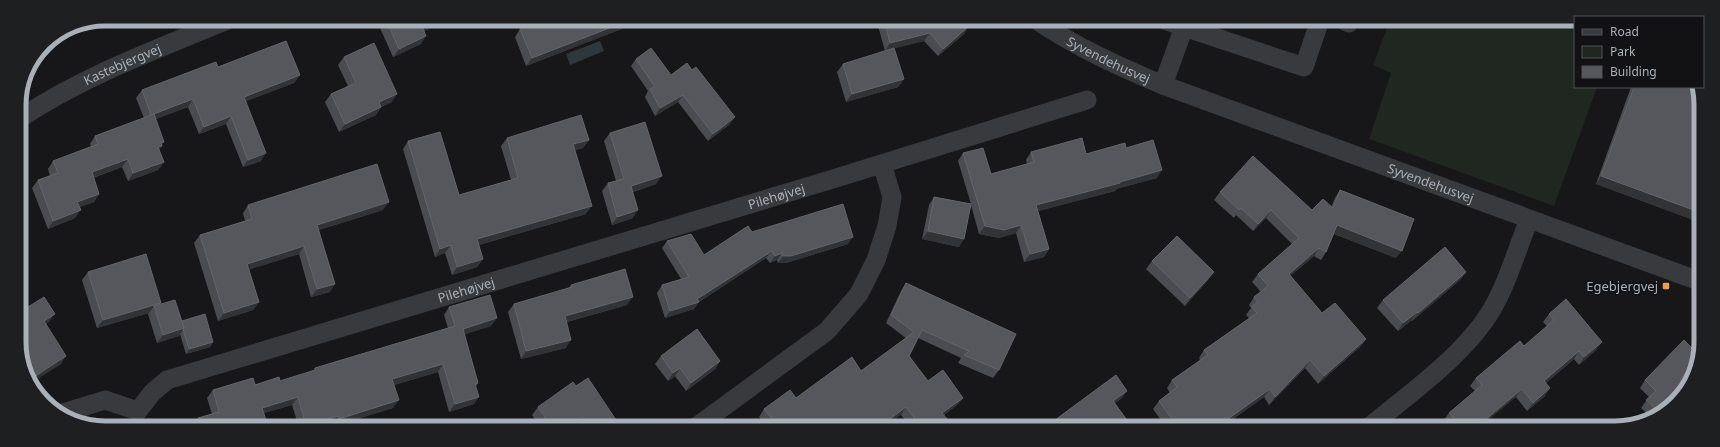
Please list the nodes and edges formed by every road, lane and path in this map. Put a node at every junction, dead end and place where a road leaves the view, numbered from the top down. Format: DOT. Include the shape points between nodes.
graph roads {
  1 [pos="213,26"];
  2 [pos="1045,26"];
  3 [pos="1318,26"];
  4 [pos="1184,27"];
  5 [pos="1163,85"];
  6 [pos="1087,100"];
  7 [pos="26,114"];
  8 [pos="882,164"];
  9 [pos="1529,220"];
  10 [pos="1694,279"];
  11 [pos="68,412"];
  12 [pos="138,419"];
  13 [pos="704,421"];
  14 [pos="1376,421"];
  1 -- 7 [label="street, Kastebjergvej" via="111,68 47,100"];
  2 -- 5 [label="street, Syvendehusvej" via="1109,62"];
  3 -- 4 [label="street" via="1304,67"];
  4 -- 5 [label="street, Syvendehusvej"];
  5 -- 9 [label="street, Syvendehusvej"];
  6 -- 8 [label="street, Pilehøjvej"];
  8 -- 12 [label="street, Pilehøjvej" via="167,380 152,393"];
  8 -- 13 [label="street" via="892,197 887,226 876,260 859,294 827,331"];
  9 -- 10 [label="street, Syvendehusvej"];
  9 -- 14 [label="street" via="1496,302 1477,330 1452,357"];
  11 -- 12 [label="street, Pilehøjvej" via="105,400"];
}
